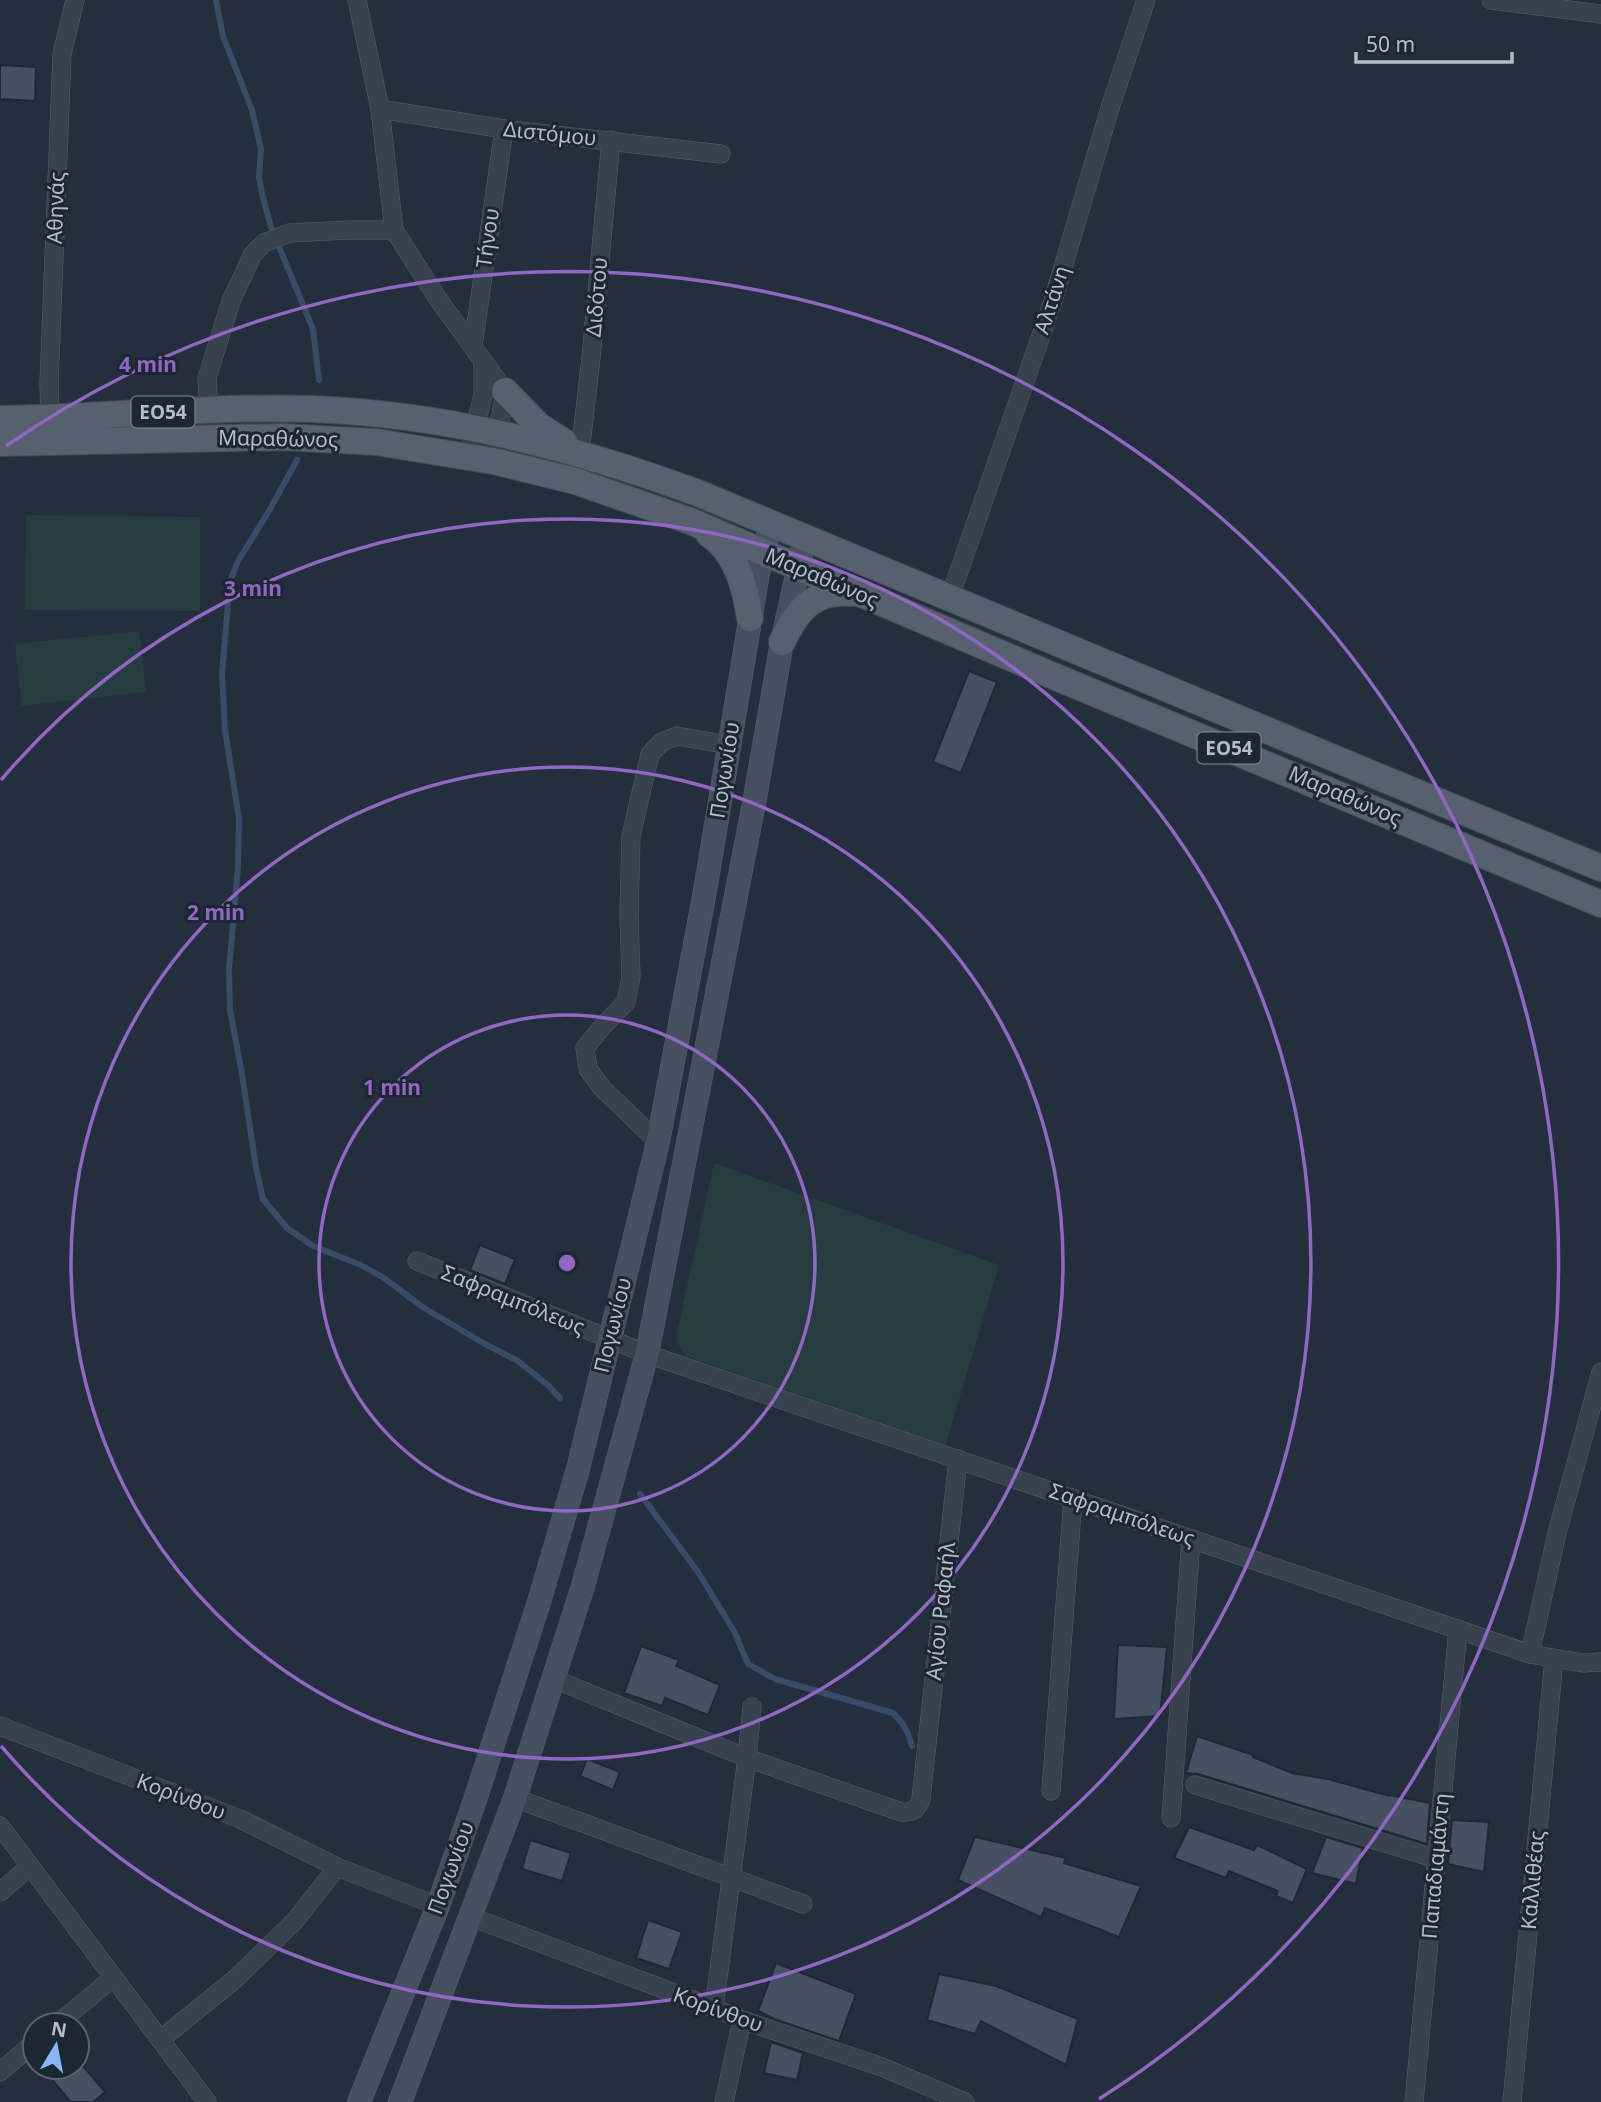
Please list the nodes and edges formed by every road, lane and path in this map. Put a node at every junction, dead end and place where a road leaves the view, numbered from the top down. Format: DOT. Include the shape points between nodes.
graph roads {
  1 [pos="75,0"];
  2 [pos="357,0"];
  3 [pos="1146,0"];
  4 [pos="1491,0"];
  5 [pos="1601,14"];
  6 [pos="380,109"];
  7 [pos="504,129"];
  8 [pos="611,140"];
  9 [pos="721,154"];
  10 [pos="394,230"];
  11 [pos="472,346"];
  12 [pos="483,363"];
  13 [pos="505,391"];
  14 [pos="209,410"];
  15 [pos="50,417"];
  16 [pos="0,419"];
  17 [pos="487,430"];
  18 [pos="0,443"];
  19 [pos="580,453"];
  20 [pos="481,459"];
  21 [pos="690,522"];
  22 [pos="771,523"];
  23 [pos="805,538"];
  24 [pos="763,552"];
  25 [pos="798,568"];
  26 [pos="856,593"];
  27 [pos="950,597"];
  28 [pos="750,618"];
  29 [pos="782,642"];
  30 [pos="729,745"];
  31 [pos="1601,867"];
  32 [pos="1601,904"];
  33 [pos="658,1142"];
  34 [pos="417,1261"];
  35 [pos="610,1338"];
  36 [pos="647,1354"];
  37 [pos="1601,1372"];
  38 [pos="958,1459"];
  39 [pos="1073,1498"];
  40 [pos="1191,1539"];
  41 [pos="1458,1629"];
  42 [pos="1530,1654"];
  43 [pos="1555,1659"];
  44 [pos="1601,1662"];
  45 [pos="554,1679"];
  46 [pos="752,1707"];
  47 [pos="0,1726"];
  48 [pos="747,1758"];
  49 [pos="1195,1785"];
  50 [pos="1051,1791"];
  51 [pos="515,1798"];
  52 [pos="1171,1818"];
  53 [pos="0,1826"];
  54 [pos="1437,1859"];
  55 [pos="30,1866"];
  56 [pos="337,1867"];
  57 [pos="731,1877"];
  58 [pos="0,1892"];
  59 [pos="803,1904"];
  60 [pos="438,1906"];
  61 [pos="471,1917"];
  62 [pos="113,1978"];
  63 [pos="714,2008"];
  64 [pos="73,2011"];
  65 [pos="742,2021"];
  66 [pos="160,2040"];
  67 [pos="21,2054"];
  68 [pos="0,2072"];
  69 [pos="207,2102"];
  70 [pos="359,2102"];
  71 [pos="400,2102"];
  72 [pos="724,2102"];
  73 [pos="965,2102"];
  74 [pos="1414,2102"];
  75 [pos="1512,2102"];
  1 -- 15 [label="street, Αθηνάς" via="62,54"];
  2 -- 6 [label="street"];
  3 -- 27 [label="street, Αλτάνη" via="1053,301"];
  4 -- 5 [label="street"];
  6 -- 7 [label="street, Διστόμου"];
  6 -- 10 [label="street"];
  7 -- 8 [label="street, Διστόμου"];
  7 -- 11 [label="street, Τήνου"];
  8 -- 9 [label="street, Διστόμου"];
  8 -- 19 [label="street, Διδότου"];
  10 -- 11 [label="street"];
  10 -- 14 [label="street" via="289,233 264,243 253,254 231,301 207,378"];
  11 -- 12 [label="street"];
  12 -- 13 [label="street"];
  12 -- 17 [label="street"];
  13 -- 17 [label="street"];
  13 -- 19 [label="main road" via="540,426"];
  14 -- 15 [label="main road, Μαραθώνος / ΕΟ54"];
  14 -- 17 [label="main road, Μαραθώνος / ΕΟ54" via="354,412"];
  15 -- 16 [label="main road, Μαραθώνος / ΕΟ54"];
  17 -- 19 [label="main road, Μαραθώνος / ΕΟ54"];
  17 -- 20 [label="street"];
  18 -- 20 [label="main road, Μαραθώνος / ΕΟ54" via="285,437 376,442"];
  19 -- 22 [label="main road, Μαραθώνος / ΕΟ54" via="662,479"];
  20 -- 21 [label="main road, Μαραθώνος / ΕΟ54" via="575,481"];
  21 -- 24 [label="main road, Μαραθώνος / ΕΟ54"];
  21 -- 28 [label="main road" via="713,536 733,561"];
  22 -- 23 [label="main road, Μαραθώνος / ΕΟ54"];
  22 -- 24 [label="main road, Πογωνίου"];
  23 -- 25 [label="main road, Πογωνίου"];
  23 -- 27 [label="main road, Μαραθώνος / ΕΟ54"];
  24 -- 25 [label="main road, Μαραθώνος / ΕΟ54"];
  24 -- 28 [label="main road, Πογωνίου"];
  25 -- 26 [label="main road, Μαραθώνος / ΕΟ54"];
  25 -- 29 [label="main road, Πογωνίου"];
  26 -- 29 [label="main road" via="827,594 810,603 792,622"];
  26 -- 32 [label="main road, Μαραθώνος / ΕΟ54"];
  27 -- 31 [label="main road, Μαραθώνος / ΕΟ54"];
  28 -- 30 [label="main road, Πογωνίου"];
  29 -- 36 [label="main road, Πογωνίου"];
  30 -- 33 [label="main road, Πογωνίου"];
  30 -- 33 [label="street" via="677,736 650,754 631,836 631,977 626,1002 585,1048 588,1069 602,1088"];
  33 -- 35 [label="main road, Πογωνίου"];
  34 -- 35 [label="street, Σαφραμπόλεως"];
  35 -- 36 [label="street, Σαφραμπόλεως"];
  35 -- 60 [label="main road, Πογωνίου" via="539,1602"];
  36 -- 38 [label="street, Σαφραμπόλεως"];
  36 -- 45 [label="main road, Πογωνίου"];
  37 -- 42 [label="street"];
  38 -- 39 [label="street, Σαφραμπόλεως"];
  38 -- 48 [label="street, Αγίου Ραφαήλ" via="919,1806 908,1813"];
  39 -- 40 [label="street, Σαφραμπόλεως"];
  39 -- 50 [label="street"];
  40 -- 41 [label="street, Σαφραμπόλεως"];
  40 -- 52 [label="street"];
  41 -- 42 [label="street, Σαφραμπόλεως"];
  41 -- 54 [label="street, Παπαδιαμάντη"];
  42 -- 43 [label="street, Σαφραμπόλεως"];
  43 -- 44 [label="street, Σαφραμπόλεως"];
  43 -- 75 [label="street, Καλλιθέας"];
  45 -- 48 [label="street"];
  45 -- 51 [label="main road, Πογωνίου"];
  46 -- 48 [label="street"];
  47 -- 56 [label="street, Κορίνθου" via="240,1819"];
  48 -- 57 [label="street"];
  49 -- 54 [label="street"];
  51 -- 57 [label="street"];
  51 -- 61 [label="main road, Πογωνίου"];
  53 -- 55 [label="street"];
  54 -- 74 [label="street, Παπαδιαμάντη"];
  55 -- 58 [label="street"];
  55 -- 62 [label="street"];
  56 -- 60 [label="street, Κορίνθου"];
  56 -- 66 [label="street" via="295,1921 234,1980"];
  57 -- 59 [label="street"];
  57 -- 63 [label="street"];
  60 -- 70 [label="main road, Πογωνίου"];
  61 -- 63 [label="street, Κορίνθου"];
  61 -- 71 [label="main road, Πογωνίου"];
  62 -- 64 [label="street"];
  62 -- 66 [label="street"];
  63 -- 65 [label="street, Κορίνθου"];
  65 -- 72 [label="street"];
  65 -- 73 [label="street, Κορίνθου" via="882,2067"];
  66 -- 69 [label="street"];
  67 -- 68 [label="street"];
}
